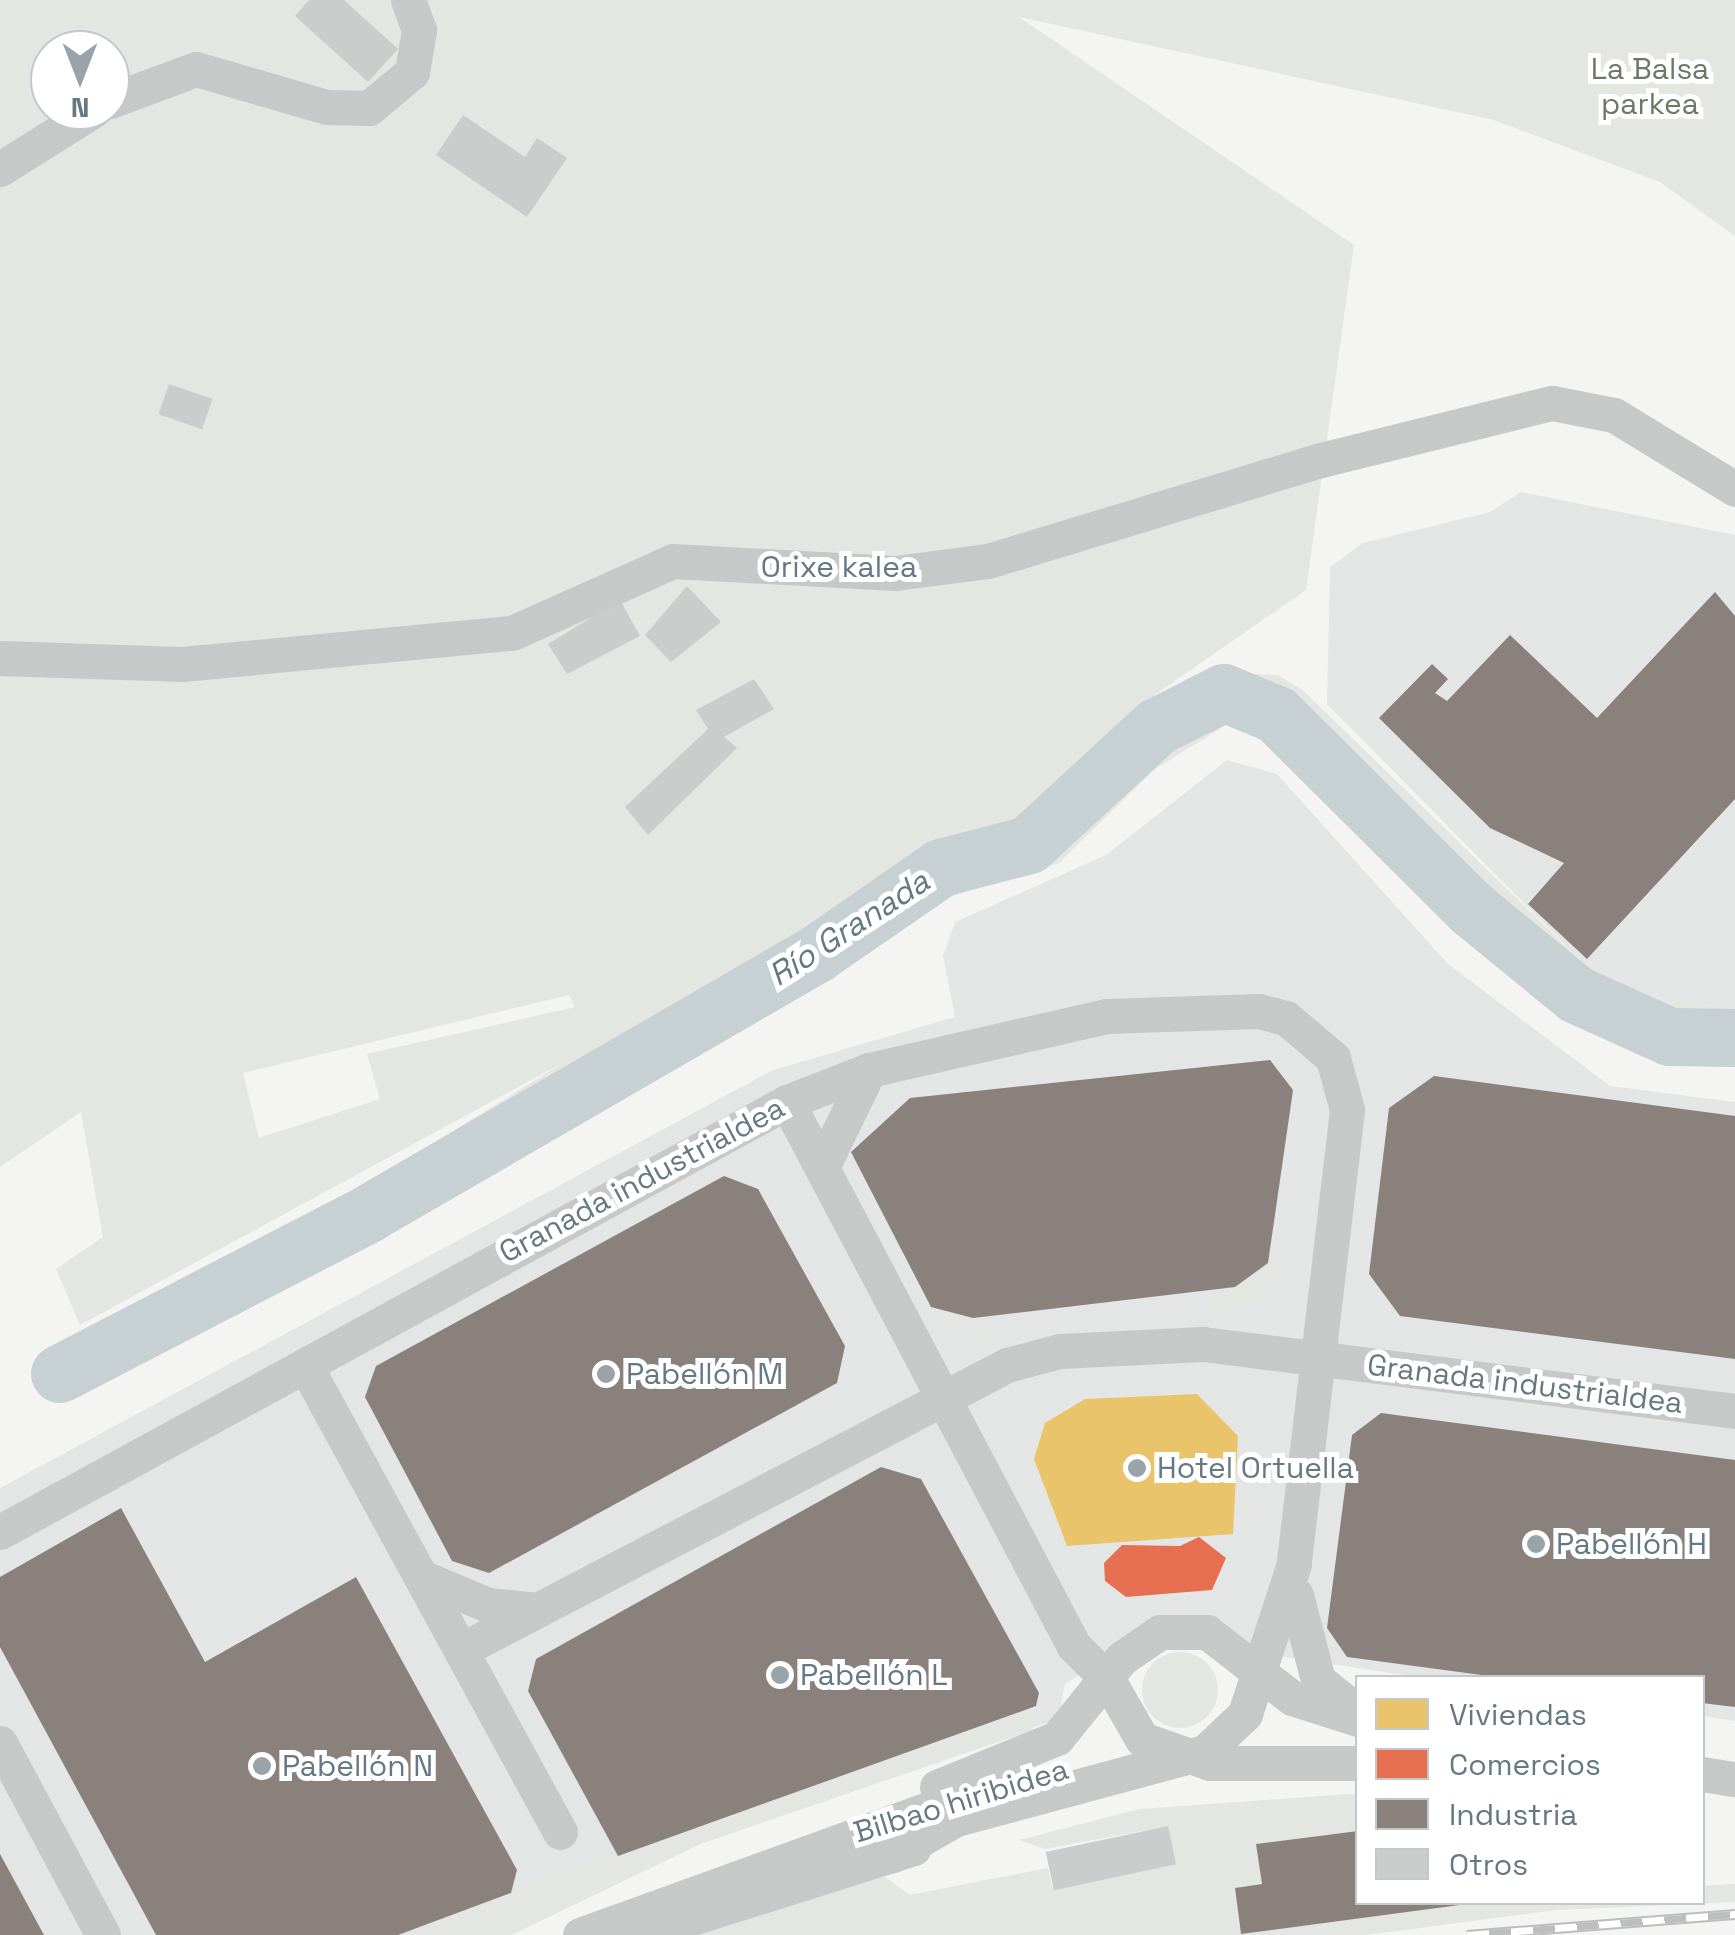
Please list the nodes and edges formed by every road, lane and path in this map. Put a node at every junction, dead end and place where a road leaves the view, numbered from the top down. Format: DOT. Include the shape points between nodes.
graph roads {
  1 [pos="408,0"];
  2 [pos="130,93"];
  3 [pos="62,130"];
  4 [pos="0,169"];
  5 [pos="1735,489"];
  6 [pos="0,658"];
  7 [pos="869,1070"];
  8 [pos="787,1102"];
  9 [pos="822,1168"];
  10 [pos="1315,1358"];
  11 [pos="305,1365"];
  12 [pos="945,1398"];
  13 [pos="1735,1410"];
  14 [pos="0,1532"];
  15 [pos="1294,1564"];
  16 [pos="421,1578"];
  17 [pos="538,1610"];
  18 [pos="1067,1633"];
  19 [pos="461,1650"];
  20 [pos="1260,1675"];
  21 [pos="1108,1680"];
  22 [pos="1355,1712"];
  23 [pos="1355,1714"];
  24 [pos="1057,1738"];
  25 [pos="1220,1740"];
  26 [pos="1355,1740"];
  27 [pos="0,1744"];
  28 [pos="1156,1746"];
  29 [pos="1190,1758"];
  30 [pos="1355,1763"];
  31 [pos="1705,1774"];
  32 [pos="1355,1778"];
  33 [pos="1735,1779"];
  34 [pos="1705,1798"];
  35 [pos="1735,1802"];
  36 [pos="560,1832"];
  37 [pos="893,1855"];
  38 [pos="674,1898"];
  39 [pos="103,1935"];
  40 [pos="580,1935"];
  41 [pos="638,1935"];
  1 -- 2 [label="street" via="419,30 412,72 369,108 328,106 196,69"];
  3 -- 4 [label="street"];
  5 -- 6 [label="street, Orixe kalea" via="1614,415 1552,403 1317,460 988,560 895,573 673,560 512,633 182,664"];
  7 -- 8 [label="street, Granada industrialdea"];
  7 -- 9 [label="street"];
  7 -- 10 [label="street, Granada industrialdea" via="1106,1016 1259,1011 1286,1018 1318,1041 1346,1082"];
  8 -- 9 [label="street"];
  8 -- 11 [label="street, Granada industrialdea"];
  9 -- 12 [label="street"];
  10 -- 12 [label="street, Granada industrialdea" via="1124,1344 1007,1365"];
  10 -- 13 [label="street, Granada industrialdea"];
  10 -- 15 [label="street, Granada industrialdea"];
  11 -- 14 [label="street, Granada industrialdea"];
  11 -- 16 [label="street"];
  12 -- 17 [label="street, Granada industrialdea"];
  12 -- 18 [label="street"];
  15 -- 20 [label="street"];
  15 -- 22 [label="street" via="1309,1662"];
  16 -- 17 [label="street" via="488,1606"];
  16 -- 19 [label="street"];
  17 -- 19 [label="street, Granada industrialdea"];
  18 -- 21 [label="street"];
  18 -- 24 [label="street" via="1076,1698"];
  19 -- 36 [label="street"];
  20 -- 21 [label="street" via="1225,1643 1184,1629 1140,1642"];
  20 -- 23 [label="street" via="1307,1706"];
  20 -- 25 [label="street" via="1245,1714"];
  21 -- 24 [label="street"];
  21 -- 28 [label="street" via="1130,1724"];
  24 -- 38 [label="street" via="711,1869"];
  25 -- 26 [label="street, Bilbao hiribidea"];
  25 -- 28 [label="street, Bilbao hiribidea"];
  25 -- 29 [label="street"];
  27 -- 39 [label="street"];
  28 -- 29 [label="street"];
  28 -- 38 [label="street, Bilbao hiribidea" via="952,1798"];
  29 -- 30 [label="street"];
  29 -- 37 [label="street" via="956,1819"];
  31 -- 33 [label="street"];
  32 -- 37 [label="street, Bilbao hiribidea" via="1185,1780"];
  34 -- 35 [label="street"];
  37 -- 41 [label="street, Bilbao hiribidea"];
  38 -- 40 [label="street, Bilbao hiribidea"];
}
